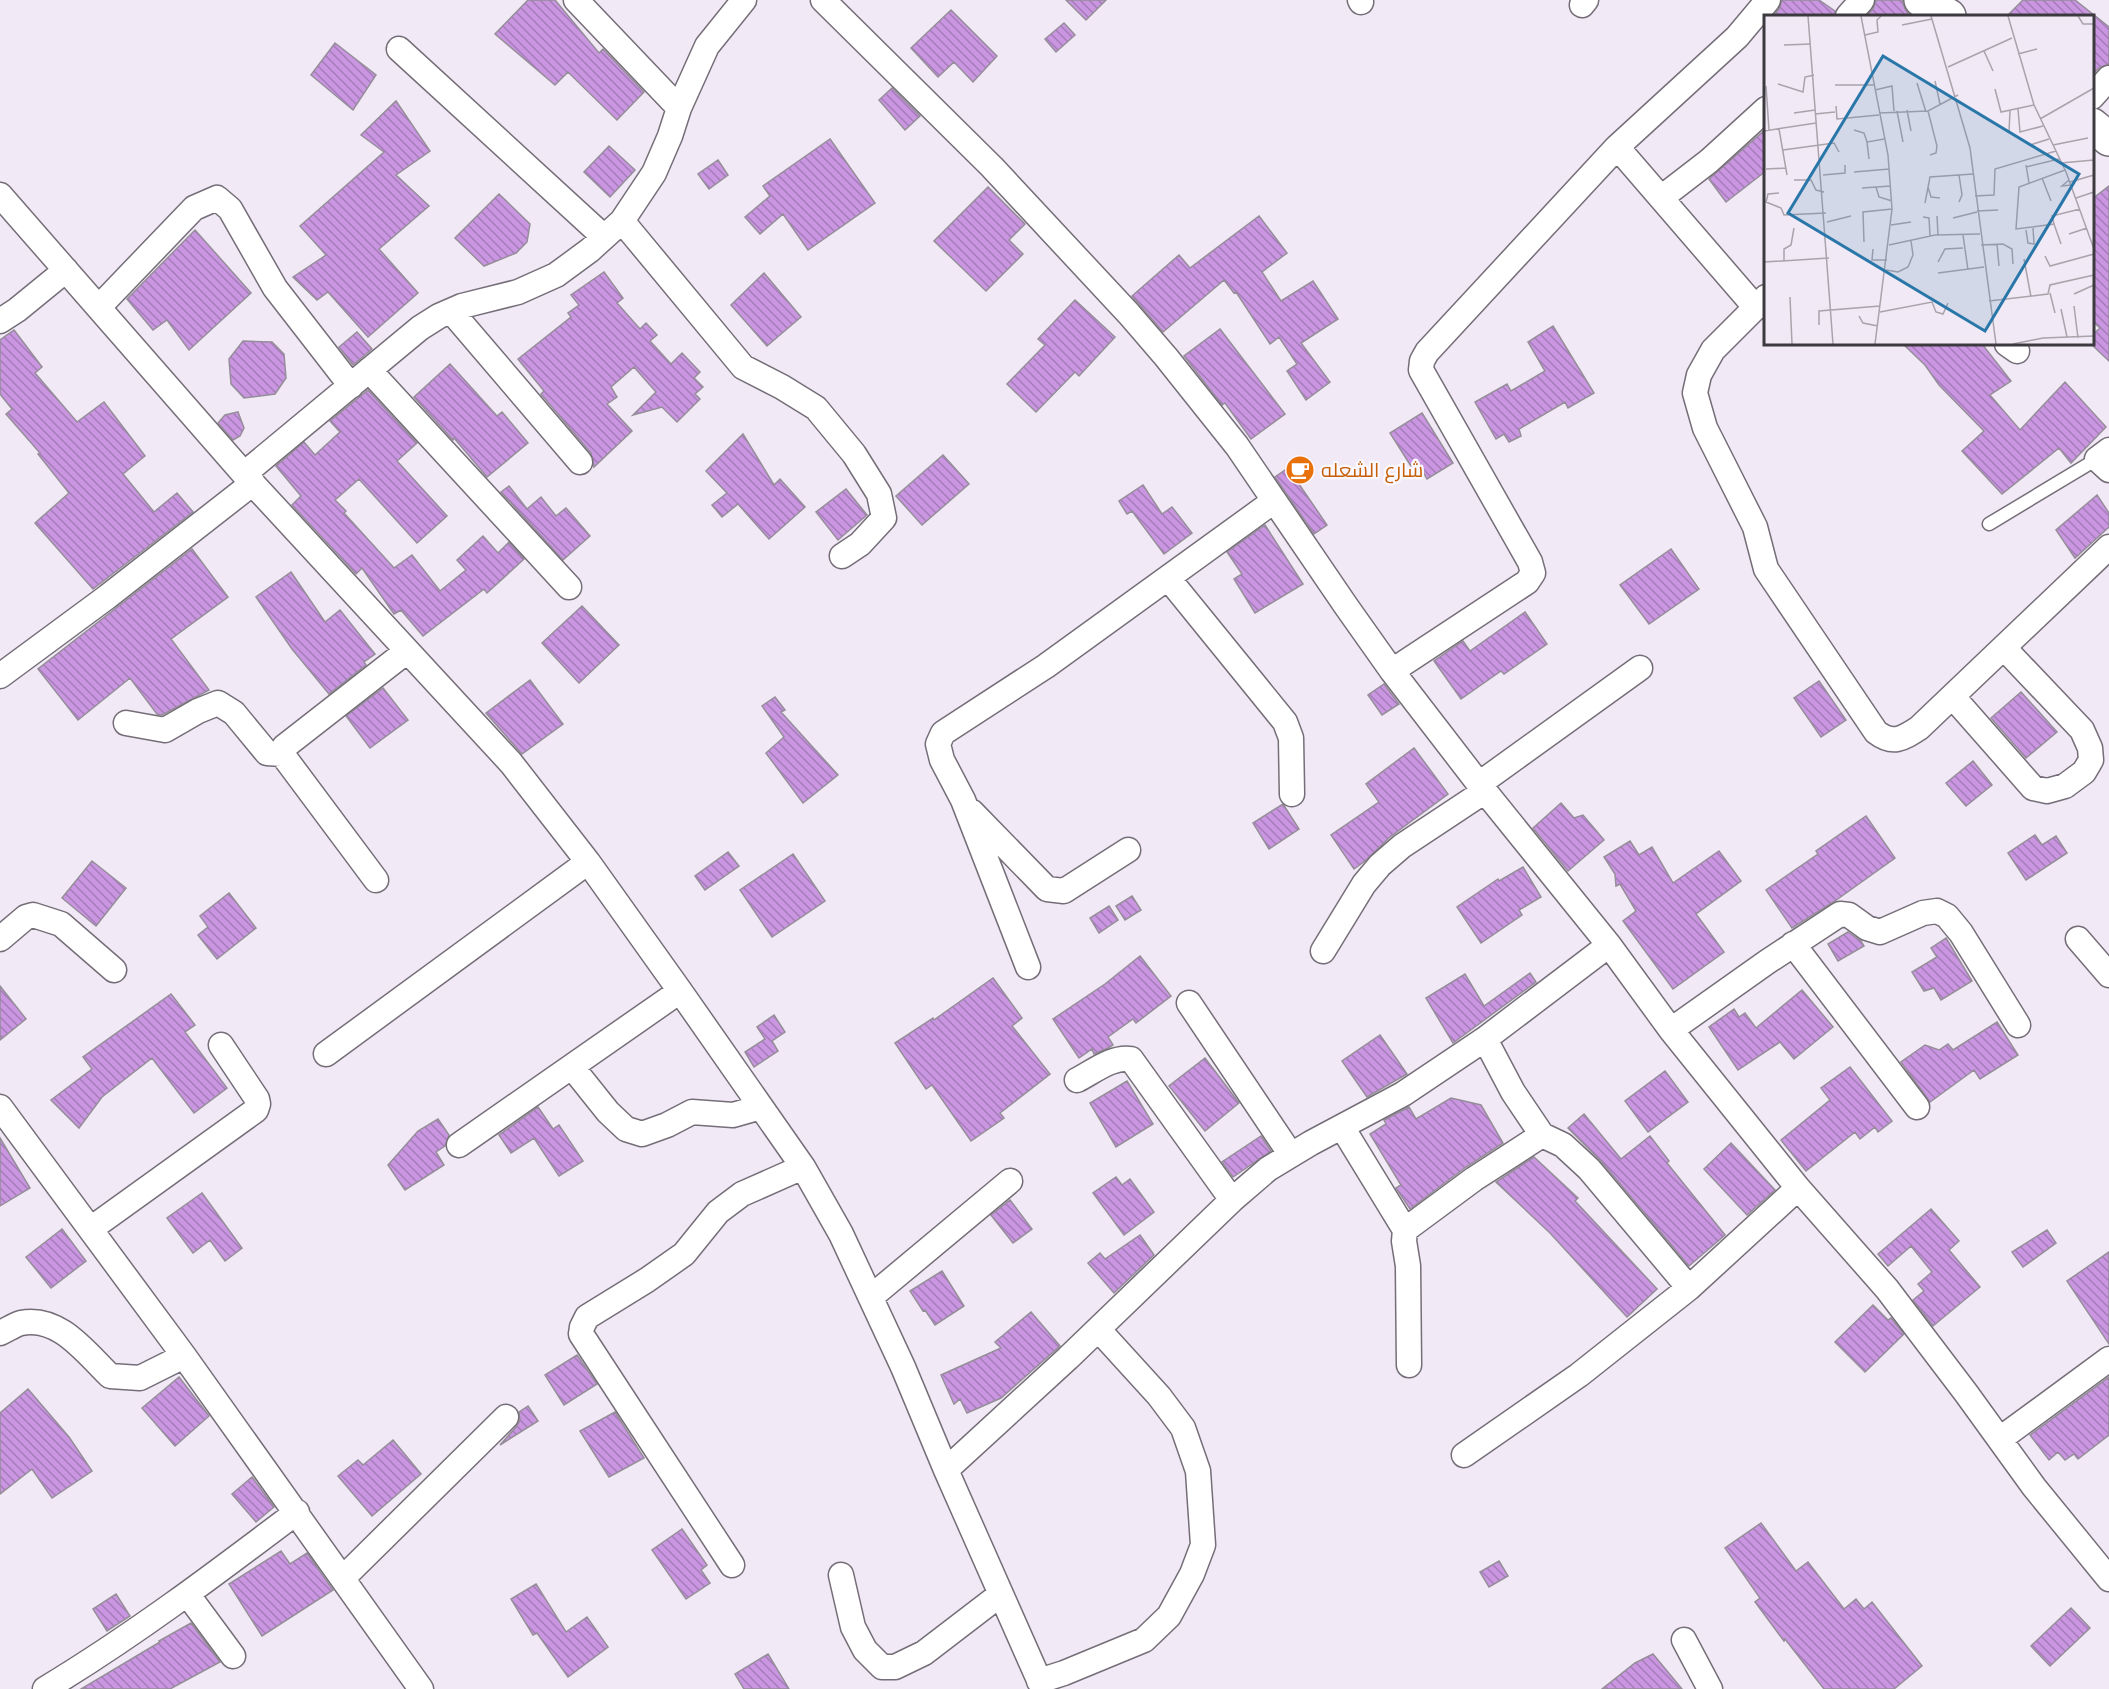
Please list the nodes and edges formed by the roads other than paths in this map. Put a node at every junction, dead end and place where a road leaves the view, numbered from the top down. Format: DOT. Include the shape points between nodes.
graph roads {
  1 [pos="576,0"];
  2 [pos="744,0"];
  3 [pos="823,0"];
  4 [pos="1768,0"];
  5 [pos="1862,0"];
  6 [pos="1921,0"];
  7 [pos="1849,15"];
  8 [pos="1947,15"];
  9 [pos="399,49"];
  10 [pos="2109,78"];
  11 [pos="2094,95"];
  12 [pos="679,108"];
  13 [pos="1764,111"];
  14 [pos="1617,147"];
  15 [pos="0,195"];
  16 [pos="1661,198"];
  17 [pos="622,220"];
  18 [pos="604,237"];
  19 [pos="66,270"];
  20 [pos="1761,303"];
  21 [pos="99,308"];
  22 [pos="451,311"];
  23 [pos="0,321"];
  24 [pos="369,370"];
  25 [pos="351,386"];
  26 [pos="2105,460"];
  27 [pos="580,462"];
  28 [pos="249,478"];
  29 [pos="1274,501"];
  30 [pos="1989,525"];
  31 [pos="2109,547"];
  32 [pos="842,556"];
  33 [pos="1168,578"];
  34 [pos="569,586"];
  35 [pos="2004,648"];
  36 [pos="407,651"];
  37 [pos="1640,668"];
  38 [pos="1392,671"];
  39 [pos="0,676"];
  40 [pos="1953,697"];
  41 [pos="126,723"];
  42 [pos="282,754"];
  43 [pos="1482,787"];
  44 [pos="1292,794"];
  45 [pos="964,803"];
  46 [pos="1128,850"];
  47 [pos="588,862"];
  48 [pos="376,880"];
  49 [pos="0,939"];
  50 [pos="2078,939"];
  51 [pos="1793,944"];
  52 [pos="1609,945"];
  53 [pos="1323,951"];
  54 [pos="1028,966"];
  55 [pos="114,970"];
  56 [pos="2109,975"];
  57 [pos="680,991"];
  58 [pos="1189,1003"];
  59 [pos="2018,1025"];
  60 [pos="1671,1030"];
  61 [pos="1485,1039"];
  62 [pos="222,1045"];
  63 [pos="326,1054"];
  64 [pos="572,1067"];
  65 [pos="1077,1080"];
  66 [pos="0,1107"];
  67 [pos="761,1107"];
  68 [pos="1917,1107"];
  69 [pos="1342,1127"];
  70 [pos="1542,1135"];
  71 [pos="459,1146"];
  72 [pos="1291,1155"];
  73 [pos="803,1167"];
  74 [pos="1010,1181"];
  75 [pos="1798,1188"];
  76 [pos="1232,1200"];
  77 [pos="92,1228"];
  78 [pos="1405,1230"];
  79 [pos="1689,1288"];
  80 [pos="871,1297"];
  81 [pos="1098,1329"];
  82 [pos="0,1333"];
  83 [pos="184,1356"];
  84 [pos="2109,1359"];
  85 [pos="1409,1365"];
  86 [pos="506,1417"];
  87 [pos="2000,1439"];
  88 [pos="1464,1455"];
  89 [pos="946,1470"];
  90 [pos="297,1512"];
  91 [pos="732,1565"];
  92 [pos="841,1575"];
  93 [pos="343,1578"];
  94 [pos="2109,1579"];
  95 [pos="188,1594"];
  96 [pos="1001,1594"];
  97 [pos="1684,1640"];
  98 [pos="233,1656"];
  99 [pos="1041,1685"];
  100 [pos="45,1689"];
  101 [pos="421,1689"];
  102 [pos="1710,1689"];
  1 -- 12 [label="street"];
  2 -- 12 [label="street" via="707,46"];
  3 -- 29 [label="street" via="992,167 1129,314 1237,446"];
  4 -- 14 [label="street" via="1737,37"];
  5 -- 7 [label="street"];
  6 -- 8 [label="street"];
  9 -- 18 [label="street"];
  10 -- 11 [label="street"];
  12 -- 17 [label="street" via="654,173"];
  13 -- 16 [label="street"];
  14 -- 16 [label="street"];
  14 -- 38 [label="street" via="1422,361 1421,370 1533,573 1527,582"];
  15 -- 19 [label="street"];
  16 -- 20 [label="street"];
  17 -- 18 [label="street"];
  17 -- 32 [label="street" via="743,368 816,408 854,454 879,494 884,518 860,544"];
  18 -- 22 [label="street" via="556,275 518,292"];
  19 -- 21 [label="street"];
  19 -- 23 [label="street"];
  20 -- 40 [label="street" via="1713,350 1699,375 1695,393 1705,428 1755,527 1766,568 1876,732 1885,739 1896,740 1919,728"];
  21 -- 25 [label="street" via="194,208 217,198 230,209 275,288"];
  21 -- 28 [label="street"];
  22 -- 24 [label="street" via="420,328"];
  22 -- 27 [label="street"];
  24 -- 25 [label="street"];
  24 -- 34 [label="street"];
  25 -- 28 [label="street"];
  26 -- 30 [label="lane"];
  28 -- 36 [label="street"];
  28 -- 39 [label="street" via="107,597"];
  29 -- 33 [label="street"];
  29 -- 38 [label="street"];
  31 -- 35 [label="street"];
  33 -- 44 [label="street" via="1285,722 1291,738"];
  33 -- 45 [label="street" via="1046,666 943,733 938,744 942,760"];
  35 -- 40 [label="street"];
  35 -- 40 [label="street" via="2082,730 2091,759 2084,772 2065,786 2047,791 2033,788"];
  36 -- 42 [label="street" via="284,747"];
  36 -- 47 [label="street" via="511,763"];
  37 -- 43 [label="street"];
  38 -- 43 [label="street"];
  41 -- 42 [label="street" via="165,730 218,703 234,713 267,753"];
  42 -- 48 [label="street"];
  43 -- 52 [label="street"];
  43 -- 53 [label="street" via="1380,865"];
  45 -- 46 [label="street" via="1047,889 1064,891"];
  45 -- 54 [label="street"];
  47 -- 57 [label="street"];
  47 -- 63 [label="street"];
  49 -- 55 [label="street" via="33,915 61,924"];
  50 -- 56 [label="street"];
  51 -- 59 [label="street" via="1840,914 1880,932 1936,911 1947,916 1961,933"];
  51 -- 60 [label="street"];
  51 -- 68 [label="street"];
  52 -- 60 [label="street"];
  52 -- 61 [label="street"];
  57 -- 64 [label="street"];
  57 -- 67 [label="street"];
  58 -- 72 [label="street"];
  60 -- 75 [label="street"];
  61 -- 69 [label="street" via="1403,1094"];
  61 -- 70 [label="street"];
  62 -- 77 [label="street" via="257,1100 256,1110"];
  64 -- 67 [label="street" via="608,1112 626,1129 642,1134 692,1112 733,1115"];
  64 -- 71 [label="street"];
  65 -- 76 [label="street" via="1107,1064 1131,1059"];
  66 -- 77 [label="street"];
  67 -- 73 [label="street"];
  69 -- 72 [label="street"];
  69 -- 78 [label="street"];
  70 -- 78 [label="street"];
  70 -- 79 [label="street" via="1563,1145 1589,1169"];
  72 -- 76 [label="street"];
  73 -- 80 [label="street"];
  73 -- 91 [label="street" via="742,1194 718,1212 684,1254 587,1317 582,1327 581,1334"];
  74 -- 80 [label="street"];
  75 -- 79 [label="street"];
  75 -- 87 [label="street" via="1887,1289"];
  76 -- 81 [label="street"];
  77 -- 83 [label="street"];
  78 -- 85 [label="street"];
  79 -- 88 [label="street" via="1579,1375"];
  80 -- 89 [label="street"];
  81 -- 89 [label="street"];
  81 -- 99 [label="street" via="1183,1428 1197,1471 1203,1545 1169,1616 1144,1640"];
  82 -- 83 [label="street" via="20,1323 39,1321 63,1330 110,1376 141,1378"];
  83 -- 90 [label="street"];
  84 -- 87 [label="street"];
  86 -- 93 [label="street"];
  87 -- 94 [label="street"];
  89 -- 96 [label="street"];
  90 -- 93 [label="street"];
  90 -- 95 [label="street"];
  92 -- 96 [label="street" via="853,1627 865,1650 882,1667 895,1667 924,1653"];
  93 -- 101 [label="street"];
  95 -- 98 [label="street"];
  95 -- 100 [label="street"];
  96 -- 99 [label="street"];
  97 -- 102 [label="street"];
}
